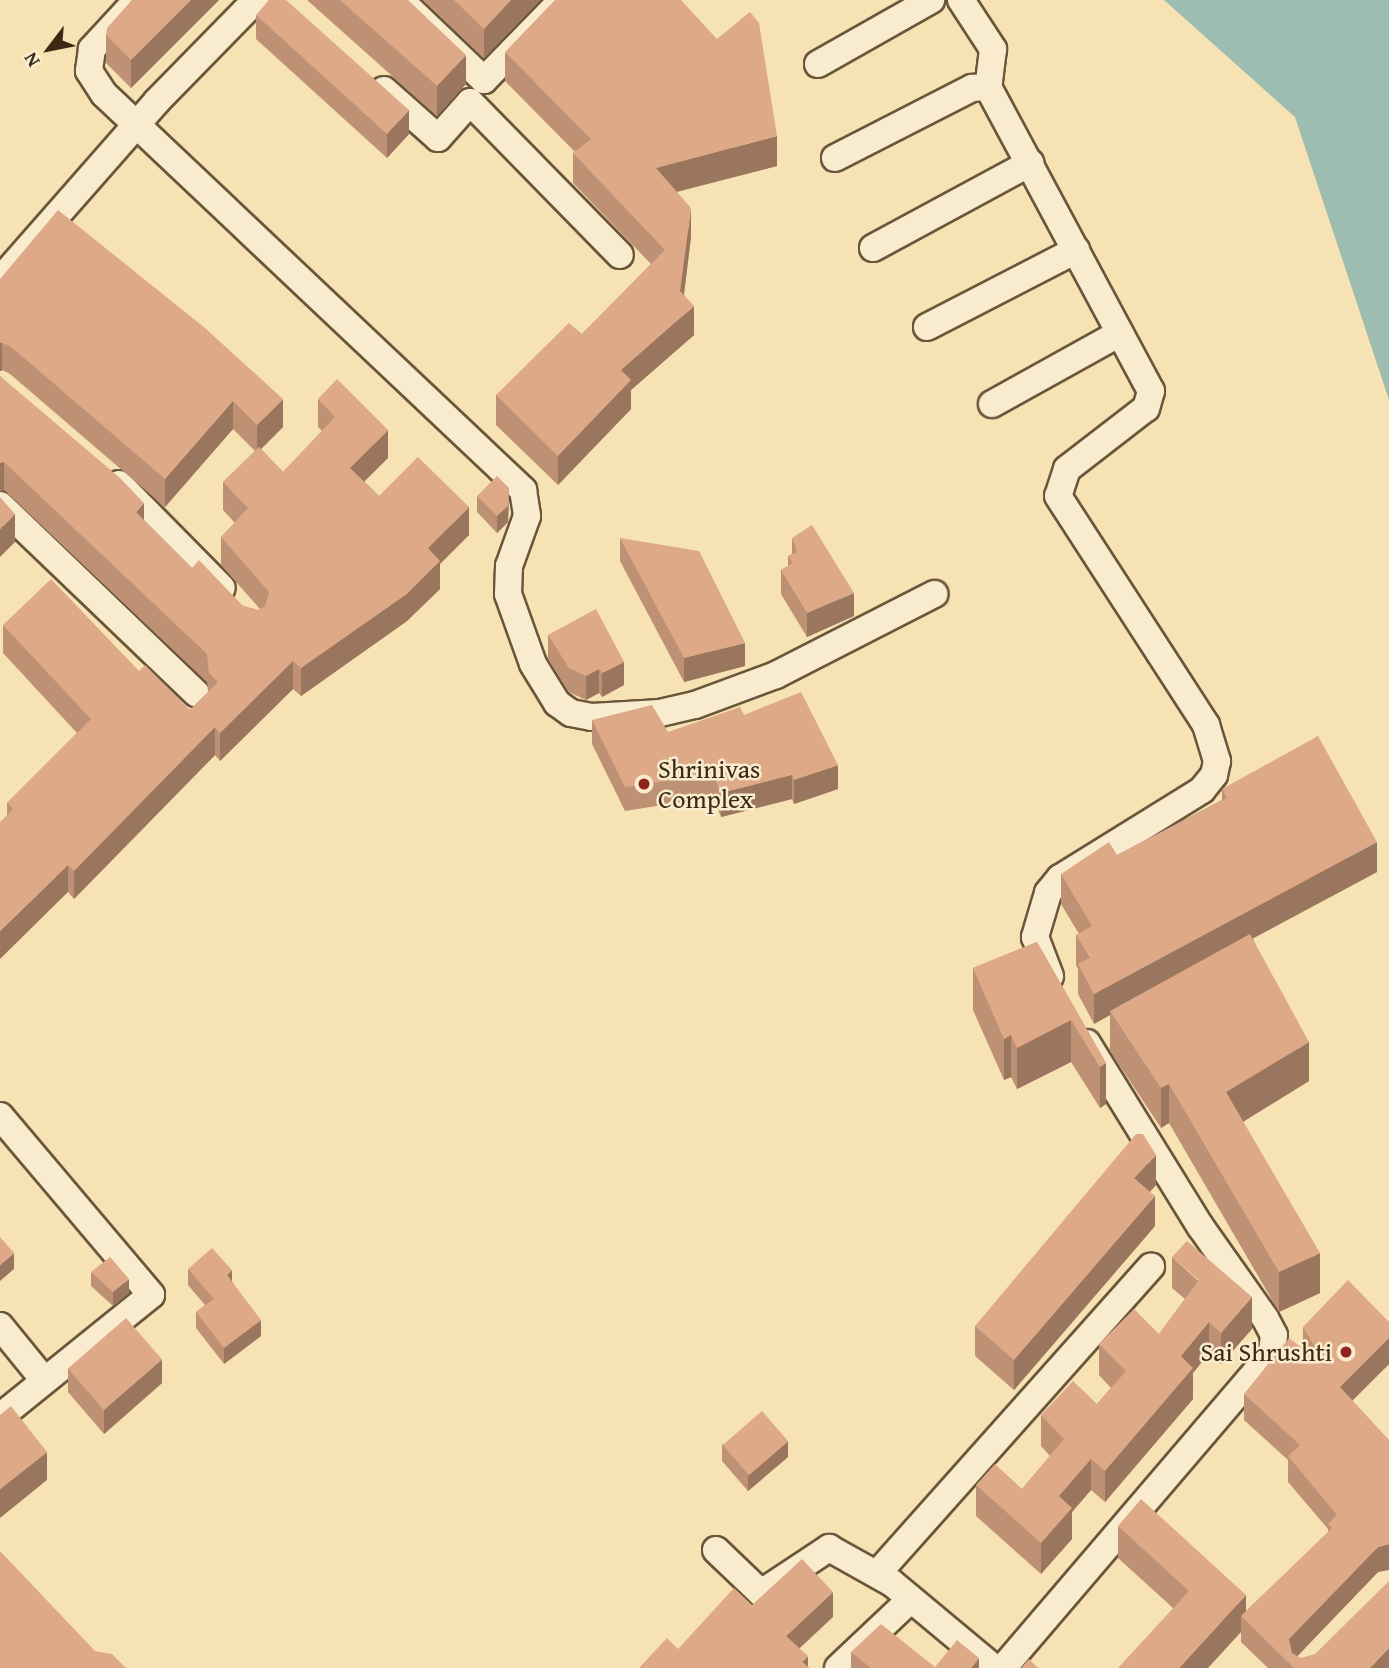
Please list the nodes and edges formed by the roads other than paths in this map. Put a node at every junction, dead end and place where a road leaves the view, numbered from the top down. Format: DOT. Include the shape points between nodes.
graph roads {
  1 [pos="137,0"];
  2 [pos="256,0"];
  3 [pos="400,0"];
  4 [pos="562,0"];
  5 [pos="931,0"];
  6 [pos="961,0"];
  7 [pos="818,64"];
  8 [pos="366,74"];
  9 [pos="988,87"];
  10 [pos="137,124"];
  11 [pos="835,158"];
  12 [pos="1030,163"];
  13 [pos="873,248"];
  14 [pos="1076,250"];
  15 [pos="620,255"];
  16 [pos="0,280"];
  17 [pos="927,327"];
  18 [pos="1120,333"];
  19 [pos="992,404"];
  20 [pos="100,469"];
  21 [pos="0,505"];
  22 [pos="934,594"];
  23 [pos="235,603"];
  24 [pos="196,693"];
  25 [pos="1063,998"];
  26 [pos="1075,1021"];
  27 [pos="1111,1032"];
  28 [pos="1088,1045"];
  29 [pos="0,1116"];
  30 [pos="1151,1266"];
  31 [pos="0,1326"];
  32 [pos="44,1380"];
  33 [pos="0,1417"];
  34 [pos="716,1550"];
  35 [pos="877,1574"];
  36 [pos="911,1599"];
  37 [pos="1019,1662"];
  38 [pos="838,1668"];
  39 [pos="995,1668"];
  1 -- 10 [label="street" via="92,48 89,71 104,93"];
  2 -- 10 [label="street"];
  3 -- 4 [label="street" via="484,80"];
  5 -- 7 [label="street"];
  6 -- 9 [label="street" via="993,49"];
  8 -- 15 [label="street" via="438,138 470,103"];
  9 -- 11 [label="street" via="972,88"];
  9 -- 12 [label="street"];
  10 -- 16 [label="street"];
  10 -- 22 [label="street" via="523,490 527,516 509,566 508,594 546,690 571,713 592,717 660,713 695,705 776,675"];
  12 -- 13 [label="street"];
  12 -- 14 [label="street"];
  14 -- 17 [label="street"];
  14 -- 18 [label="street"];
  18 -- 19 [label="street"];
  18 -- 25 [label="street" via="1145,375 1150,402 1067,469 1058,496 1206,726 1217,761 1214,775 1202,790 1060,878 1048,893 1035,937"];
  20 -- 23 [label="street" via="131,494"];
  21 -- 24 [label="street"];
  26 -- 28 [label="street"];
  27 -- 28 [label="street"];
  28 -- 37 [label="street" via="1200,1226 1265,1318 1273,1335 1272,1353"];
  29 -- 32 [label="street" via="151,1296"];
  30 -- 35 [label="street"];
  31 -- 32 [label="street"];
  32 -- 33 [label="street"];
  34 -- 35 [label="street" via="761,1593 829,1548"];
  35 -- 36 [label="street"];
  36 -- 38 [label="street"];
  36 -- 39 [label="street"];
}
